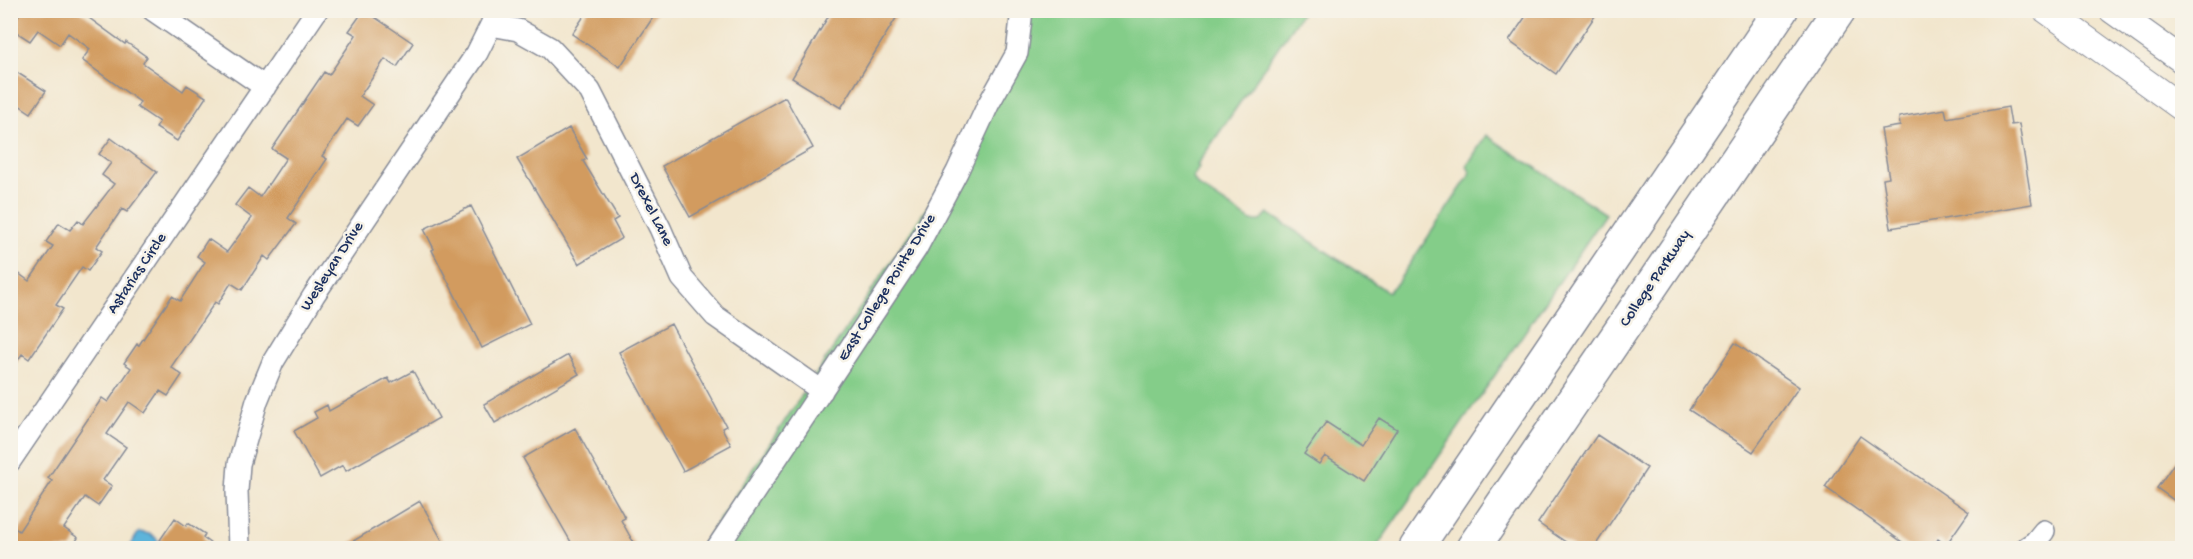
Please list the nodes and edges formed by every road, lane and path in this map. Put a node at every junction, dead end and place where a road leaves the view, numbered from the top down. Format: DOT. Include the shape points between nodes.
graph roads {
  1 [pos="153,10"];
  2 [pos="317,10"];
  3 [pos="1022,10"];
  4 [pos="1781,10"];
  5 [pos="1839,10"];
  6 [pos="2046,10"];
  7 [pos="2112,10"];
  8 [pos="494,18"];
  9 [pos="2182,60"];
  10 [pos="265,87"];
  11 [pos="2182,108"];
  12 [pos="1661,188"];
  13 [pos="1701,213"];
  14 [pos="822,392"];
  15 [pos="10,461"];
  16 [pos="2044,531"];
  17 [pos="239,549"];
  18 [pos="717,549"];
  19 [pos="1416,549"];
  20 [pos="1473,549"];
  21 [pos="2026,549"];
  1 -- 10 [label="street"];
  2 -- 10 [label="street, Astarias Circle"];
  3 -- 14 [label="street, East College Pointe Drive" via="1017,52 957,172 916,249"];
  4 -- 12 [label="main road"];
  5 -- 13 [label="main road, College Parkway"];
  6 -- 11 [label="street"];
  7 -- 9 [label="street"];
  8 -- 14 [label="street, Drexel Lane" via="550,48 590,91 682,278 715,316"];
  8 -- 17 [label="street, Wesleyan Drive" via="477,53 273,362 239,464"];
  10 -- 15 [label="street, Astarias Circle"];
  12 -- 13 [label="main road"];
  12 -- 19 [label="main road"];
  13 -- 20 [label="main road, College Parkway"];
  14 -- 18 [label="street, East College Pointe Drive"];
  16 -- 21 [label="street"];
}
